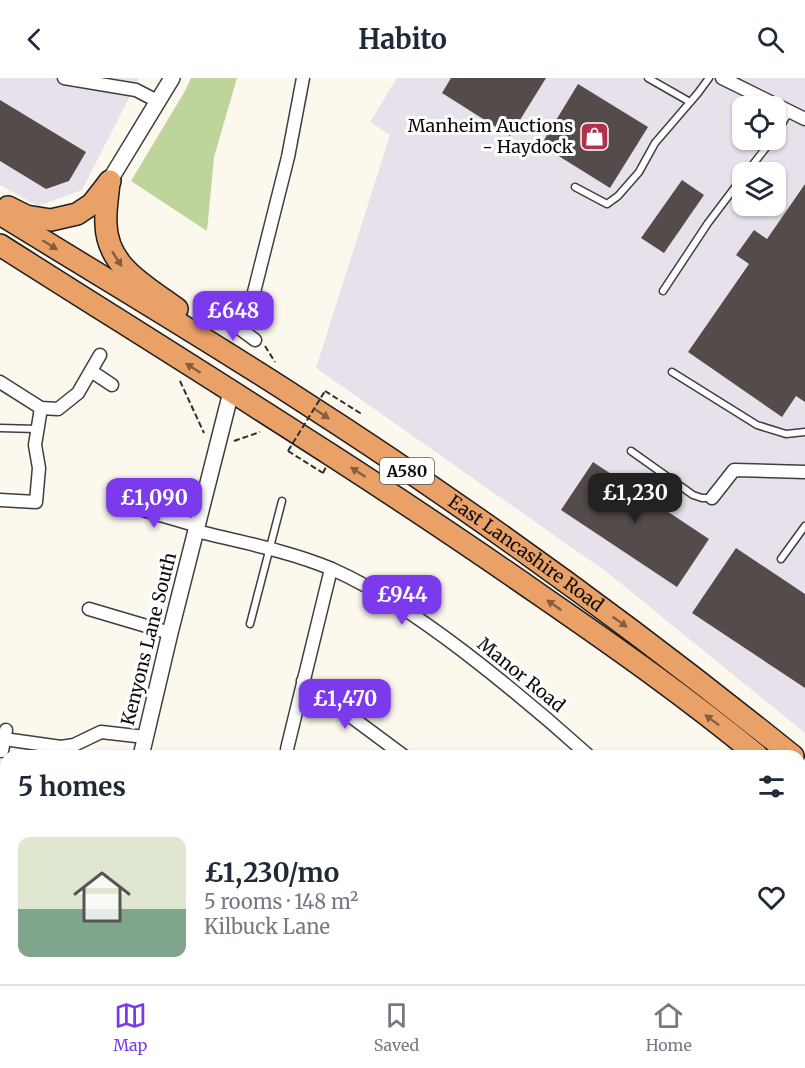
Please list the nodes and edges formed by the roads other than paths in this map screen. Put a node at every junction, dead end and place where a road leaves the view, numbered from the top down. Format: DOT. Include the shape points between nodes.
graph roads {
  1 [pos="64,78"];
  2 [pos="172,78"];
  3 [pos="303,78"];
  4 [pos="648,78"];
  5 [pos="709,78"];
  6 [pos="722,78"];
  7 [pos="91,80"];
  8 [pos="159,102"];
  9 [pos="690,102"];
  10 [pos="789,111"];
  11 [pos="786,117"];
  12 [pos="805,119"];
  13 [pos="764,150"];
  14 [pos="755,162"];
  15 [pos="111,179"];
  16 [pos="575,187"];
  17 [pos="732,191"];
  18 [pos="0,202"];
  19 [pos="0,214"];
  20 [pos="0,245"];
  21 [pos="663,291"];
  22 [pos="228,320"];
  23 [pos="241,329"];
  24 [pos="255,340"];
  25 [pos="100,355"];
  26 [pos="91,371"];
  27 [pos="672,372"];
  28 [pos="0,382"];
  29 [pos="112,385"];
  30 [pos="231,392"];
  31 [pos="296,397"];
  32 [pos="41,408"];
  33 [pos="0,428"];
  34 [pos="37,429"];
  35 [pos="805,432"];
  36 [pos="631,451"];
  37 [pos="805,472"];
  38 [pos="712,498"];
  39 [pos="0,500"];
  40 [pos="282,501"];
  41 [pos="118,503"];
  42 [pos="805,526"];
  43 [pos="197,528"];
  44 [pos="269,549"];
  45 [pos="781,559"];
  46 [pos="331,569"];
  47 [pos="89,609"];
  48 [pos="250,624"];
  49 [pos="170,633"];
  50 [pos="303,681"];
  51 [pos="145,737"];
  52 [pos="4,740"];
  53 [pos="287,749"];
  54 [pos="142,750"];
  55 [pos="396,750"];
  56 [pos="582,750"];
  57 [pos="750,750"];
  58 [pos="786,750"];
  1 -- 7 [label="street"];
  2 -- 8 [label="street"];
  3 -- 23 [label="street" via="288,156 248,316"];
  4 -- 9 [label="lane"];
  5 -- 9 [label="lane"];
  6 -- 10 [label="street"];
  7 -- 8 [label="street" via="136,90"];
  8 -- 15 [label="street"];
  9 -- 16 [label="lane" via="618,196 607,204"];
  10 -- 11 [label="lane"];
  10 -- 12 [label="street"];
  13 -- 14 [label="lane"];
  15 -- 18 [label="highway" via="92,204 77,214 51,220 26,216"];
  15 -- 31 [label="highway, one-way" via="107,237 128,274"];
  17 -- 21 [label="lane"];
  19 -- 31 [label="highway, East Lancashire Road / A580, one-way"];
  30 -- 20 [label="highway, East Lancashire Road / A580, one-way"];
  22 -- 23 [label="street"];
  23 -- 24 [label="street"];
  25 -- 26 [label="street"];
  26 -- 29 [label="street"];
  26 -- 32 [label="street" via="78,393 58,409"];
  27 -- 35 [label="lane" via="757,425 786,434"];
  28 -- 32 [label="street"];
  30 -- 43 [label="street, Kenyons Lane South"];
  57 -- 30 [label="highway, East Lancashire Road / A580, one-way" via="628,656 495,563"];
  31 -- 58 [label="highway, East Lancashire Road / A580, one-way" via="510,542"];
  32 -- 34 [label="street"];
  33 -- 34 [label="lane"];
  34 -- 39 [label="street" via="36,502"];
  36 -- 38 [label="lane" via="693,495"];
  37 -- 38 [label="street" via="734,470"];
  40 -- 44 [label="lane"];
  41 -- 43 [label="street, Manor Road"];
  42 -- 45 [label="lane"];
  43 -- 44 [label="street, Manor Road"];
  43 -- 49 [label="street, Kenyons Lane South"];
  44 -- 46 [label="street, Manor Road"];
  44 -- 48 [label="lane"];
  46 -- 50 [label="street"];
  46 -- 56 [label="street, Manor Road" via="380,594 443,637"];
  47 -- 49 [label="street"];
  49 -- 51 [label="street, Kenyons Lane South"];
  50 -- 53 [label="street"];
  50 -- 55 [label="street"];
  51 -- 52 [label="street" via="101,732 62,747"];
  51 -- 54 [label="street, Kenyons Lane South"];
}
